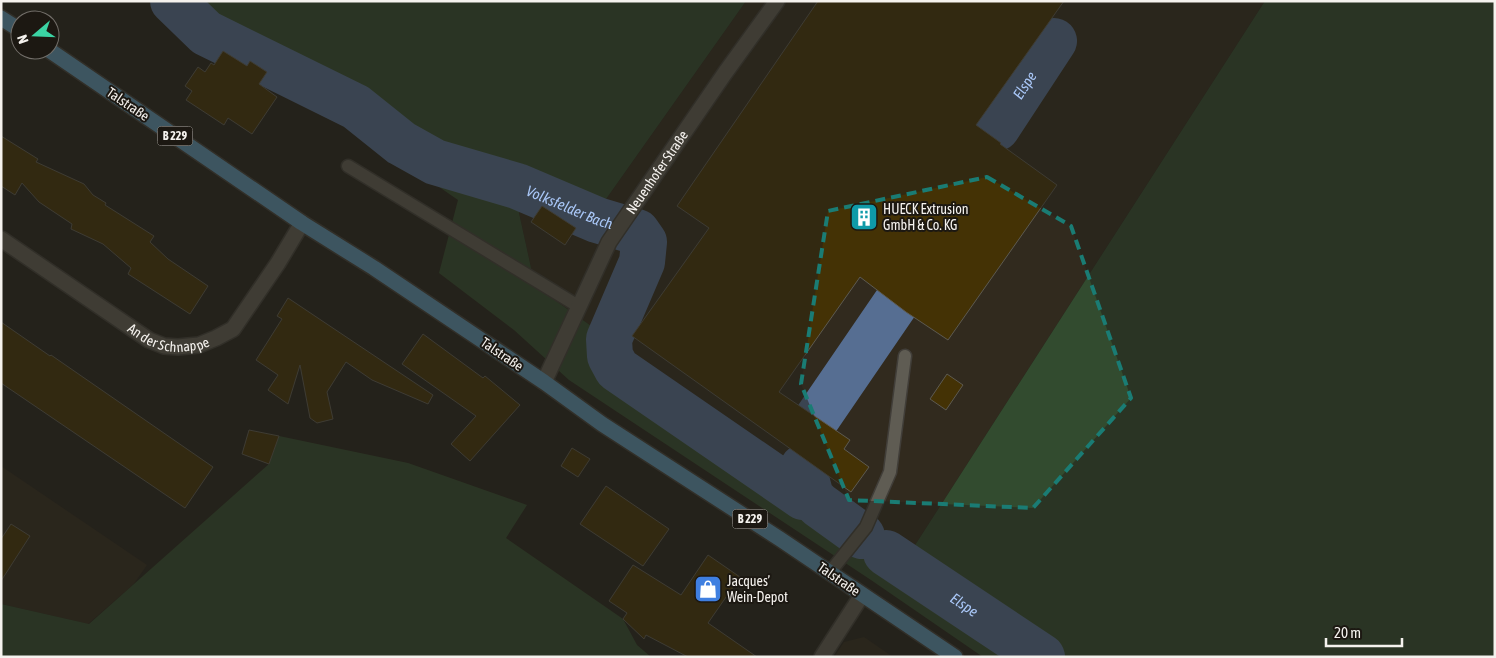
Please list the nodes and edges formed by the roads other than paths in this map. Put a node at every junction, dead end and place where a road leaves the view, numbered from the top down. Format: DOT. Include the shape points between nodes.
graph roads {
  1 [pos="777,1"];
  2 [pos="60,58"];
  3 [pos="348,166"];
  4 [pos="302,223"];
  5 [pos="1,239"];
  6 [pos="578,306"];
  7 [pos="905,356"];
  8 [pos="544,382"];
  9 [pos="830,572"];
  10 [pos="862,595"];
  11 [pos="822,657"];
  12 [pos="955,657"];
  1 -- 6 [label="street, Neuenhofer Straße" via="610,242"];
  2 -- 4 [label="main road, Talstraße / B 229"];
  3 -- 6 [label="lane"];
  4 -- 5 [label="street, An der Schnappe" via="233,329 199,345 178,347 149,340"];
  4 -- 8 [label="main road, Talstraße / B 229"];
  6 -- 8 [label="street, Neuenhofer Straße"];
  7 -- 9 [label="lane" via="890,472 866,527"];
  8 -- 9 [label="main road, Talstraße / B 229" via="608,428"];
  9 -- 10 [label="main road, Talstraße / B 229"];
  10 -- 11 [label="street"];
  10 -- 12 [label="main road, Talstraße / B 229"];
}
